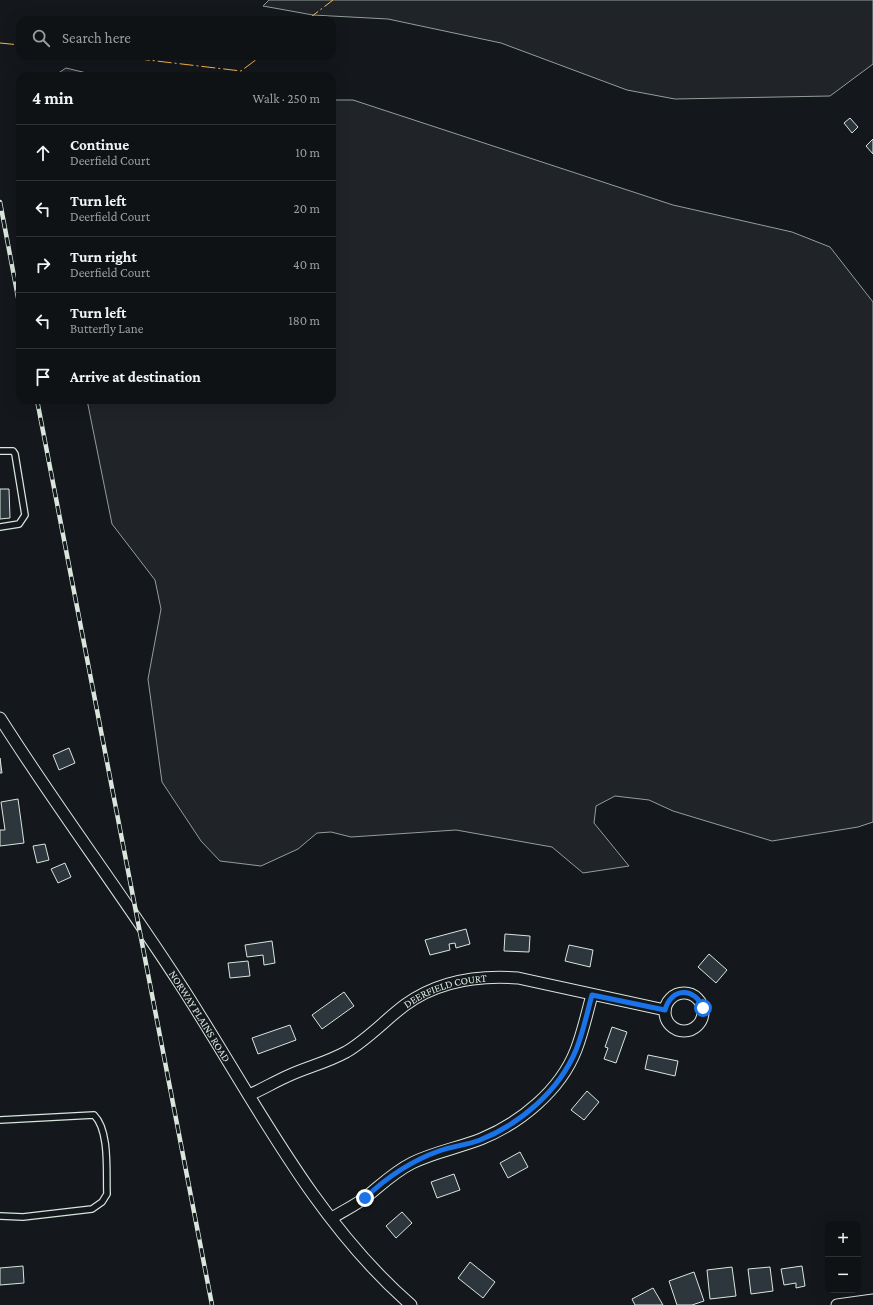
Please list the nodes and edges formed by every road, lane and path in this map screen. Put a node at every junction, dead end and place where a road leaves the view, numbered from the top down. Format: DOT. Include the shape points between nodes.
graph roads {
  1 [pos="0,451"];
  2 [pos="0,527"];
  3 [pos="0,718"];
  4 [pos="592,995"];
  5 [pos="665,1010"];
  6 [pos="249,1095"];
  7 [pos="0,1120"];
  8 [pos="0,1216"];
  9 [pos="332,1218"];
  10 [pos="869,1302"];
  11 [pos="411,1305"];
  12 [pos="837,1305"];
  1 -- 2 [label="lane" via="10,450 15,454 25,515 19,524"];
  3 -- 6 [label="street, NORWAY PLAINS ROAD" via="153,943"];
  4 -- 5 [label="street, DEERFIELD COURT"];
  4 -- 6 [label="street, DEERFIELD COURT" via="510,977 447,984 406,1005 347,1051"];
  4 -- 9 [label="street" via="570,1064 552,1088 531,1109 495,1133 412,1163 386,1178 365,1198"];
  6 -- 9 [label="street, NORWAY PLAINS ROAD" via="307,1186"];
  7 -- 8 [label="lane" via="94,1115 100,1120 104,1133 107,1194 102,1202 92,1209 80,1212 23,1217"];
  9 -- 11 [label="street, NORWAY PLAINS ROAD" via="359,1253"];
  10 -- 12 [label="street"];
}
